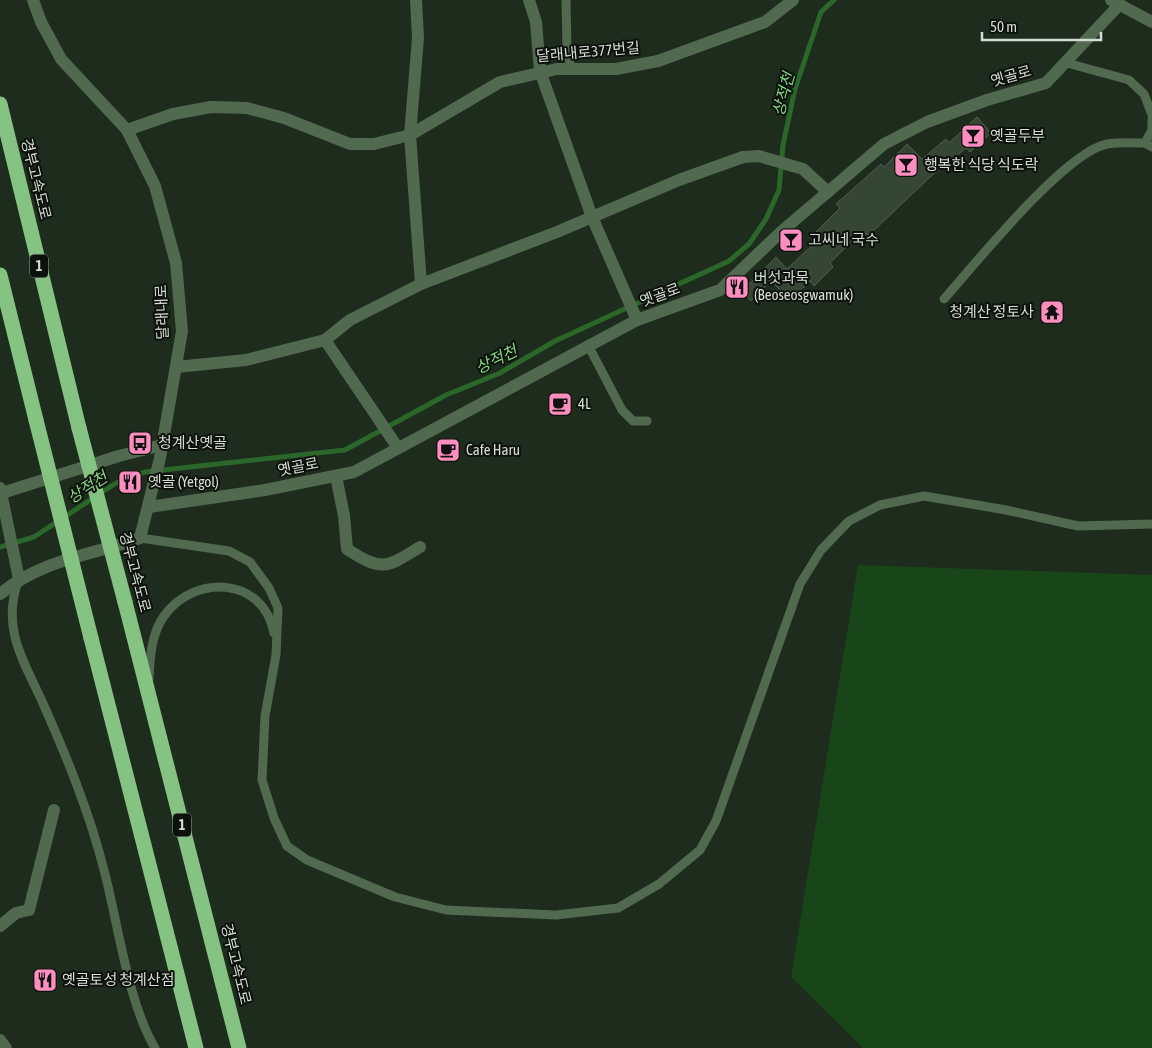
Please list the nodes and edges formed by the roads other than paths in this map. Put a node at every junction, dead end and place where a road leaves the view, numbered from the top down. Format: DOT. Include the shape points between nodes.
graph roads {
  1 [pos="33,0"];
  2 [pos="416,0"];
  3 [pos="529,0"];
  4 [pos="566,0"];
  5 [pos="793,0"];
  6 [pos="1116,2"];
  7 [pos="1152,22"];
  8 [pos="1067,63"];
  9 [pos="571,69"];
  10 [pos="540,71"];
  11 [pos="0,104"];
  12 [pos="1152,115"];
  13 [pos="1152,120"];
  14 [pos="126,130"];
  15 [pos="410,135"];
  16 [pos="1149,145"];
  17 [pos="828,192"];
  18 [pos="592,217"];
  19 [pos="0,275"];
  20 [pos="422,284"];
  21 [pos="944,299"];
  22 [pos="637,320"];
  23 [pos="325,340"];
  24 [pos="588,346"];
  25 [pos="176,367"];
  26 [pos="647,421"];
  27 [pos="162,445"];
  28 [pos="398,448"];
  29 [pos="336,476"];
  30 [pos="1,491"];
  31 [pos="149,507"];
  32 [pos="1152,524"];
  33 [pos="140,538"];
  34 [pos="420,547"];
  35 [pos="19,578"];
  36 [pos="0,594"];
  37 [pos="276,656"];
  38 [pos="151,702"];
  39 [pos="54,810"];
  40 [pos="0,926"];
  41 [pos="0,1040"];
  42 [pos="6,1048"];
  43 [pos="155,1048"];
  44 [pos="196,1048"];
  45 [pos="239,1048"];
  1 -- 14 [label="street, 달래내로" via="61,59"];
  2 -- 15 [label="street" via="417,55"];
  3 -- 10 [label="street" via="536,22"];
  4 -- 9 [label="lane" via="567,50"];
  5 -- 9 [label="street, 달래내로377번길" via="765,22 658,61 616,69"];
  6 -- 7 [label="street"];
  6 -- 8 [label="street, 옛골로"];
  8 -- 12 [label="lane" via="1129,80 1144,94"];
  8 -- 17 [label="street, 옛골로" via="1046,83 986,100 927,122 884,144"];
  9 -- 10 [label="street, 달래내로377번길"];
  10 -- 15 [label="street, 달래내로377번길" via="500,82"];
  10 -- 18 [label="street"];
  11 -- 38 [label="highway, 경부고속도로 / 1, bridge" via="79,428"];
  13 -- 16 [label="lane"];
  14 -- 15 [label="street, 달래내로377번길" via="173,114 211,107 261,111 350,144 374,144"];
  14 -- 25 [label="street, 달래내로" via="155,186 176,263 182,331"];
  15 -- 20 [label="street"];
  16 -- 21 [label="lane" via="1106,144 1067,165"];
  17 -- 18 [label="street" via="806,171 765,157 743,157"];
  17 -- 22 [label="street, 옛골로" via="720,290"];
  18 -- 20 [label="street"];
  18 -- 22 [label="street"];
  19 -- 44 [label="highway, bridge"];
  20 -- 23 [label="street" via="350,320"];
  22 -- 24 [label="street, 옛골로"];
  23 -- 25 [label="street" via="246,360"];
  23 -- 28 [label="street"];
  24 -- 26 [label="lane" via="622,410 634,421"];
  24 -- 28 [label="street, 옛골로"];
  25 -- 27 [label="street, 달래내로"];
  27 -- 30 [label="street"];
  27 -- 31 [label="street, 달래내로"];
  28 -- 29 [label="street, 옛골로" via="354,472"];
  29 -- 31 [label="street, 옛골로"];
  29 -- 34 [label="street" via="347,549 367,562 390,565"];
  30 -- 35 [label="street"];
  31 -- 33 [label="street, 달래내로"];
  32 -- 37 [label="lane" via="1078,526 924,496 880,505 849,521 821,550 800,584 716,821 700,850 659,884 618,908 556,915 446,910 394,897 307,860 287,846 262,780 265,716"];
  33 -- 35 [label="street" via="44,566"];
  33 -- 37 [label="lane" via="229,551 250,562 269,588 278,608"];
  35 -- 36 [label="street"];
  35 -- 43 [label="lane" via="11,610 16,646 72,766 104,868 142,1020"];
  37 -- 38 [label="lane" via="268,614 255,598 235,588 220,587 190,593 177,601 163,617 156,632 150,659"];
  38 -- 45 [label="highway, 경부고속도로 / 1"];
  39 -- 40 [label="street" via="29,910 16,913"];
  41 -- 42 [label="street"];
}
